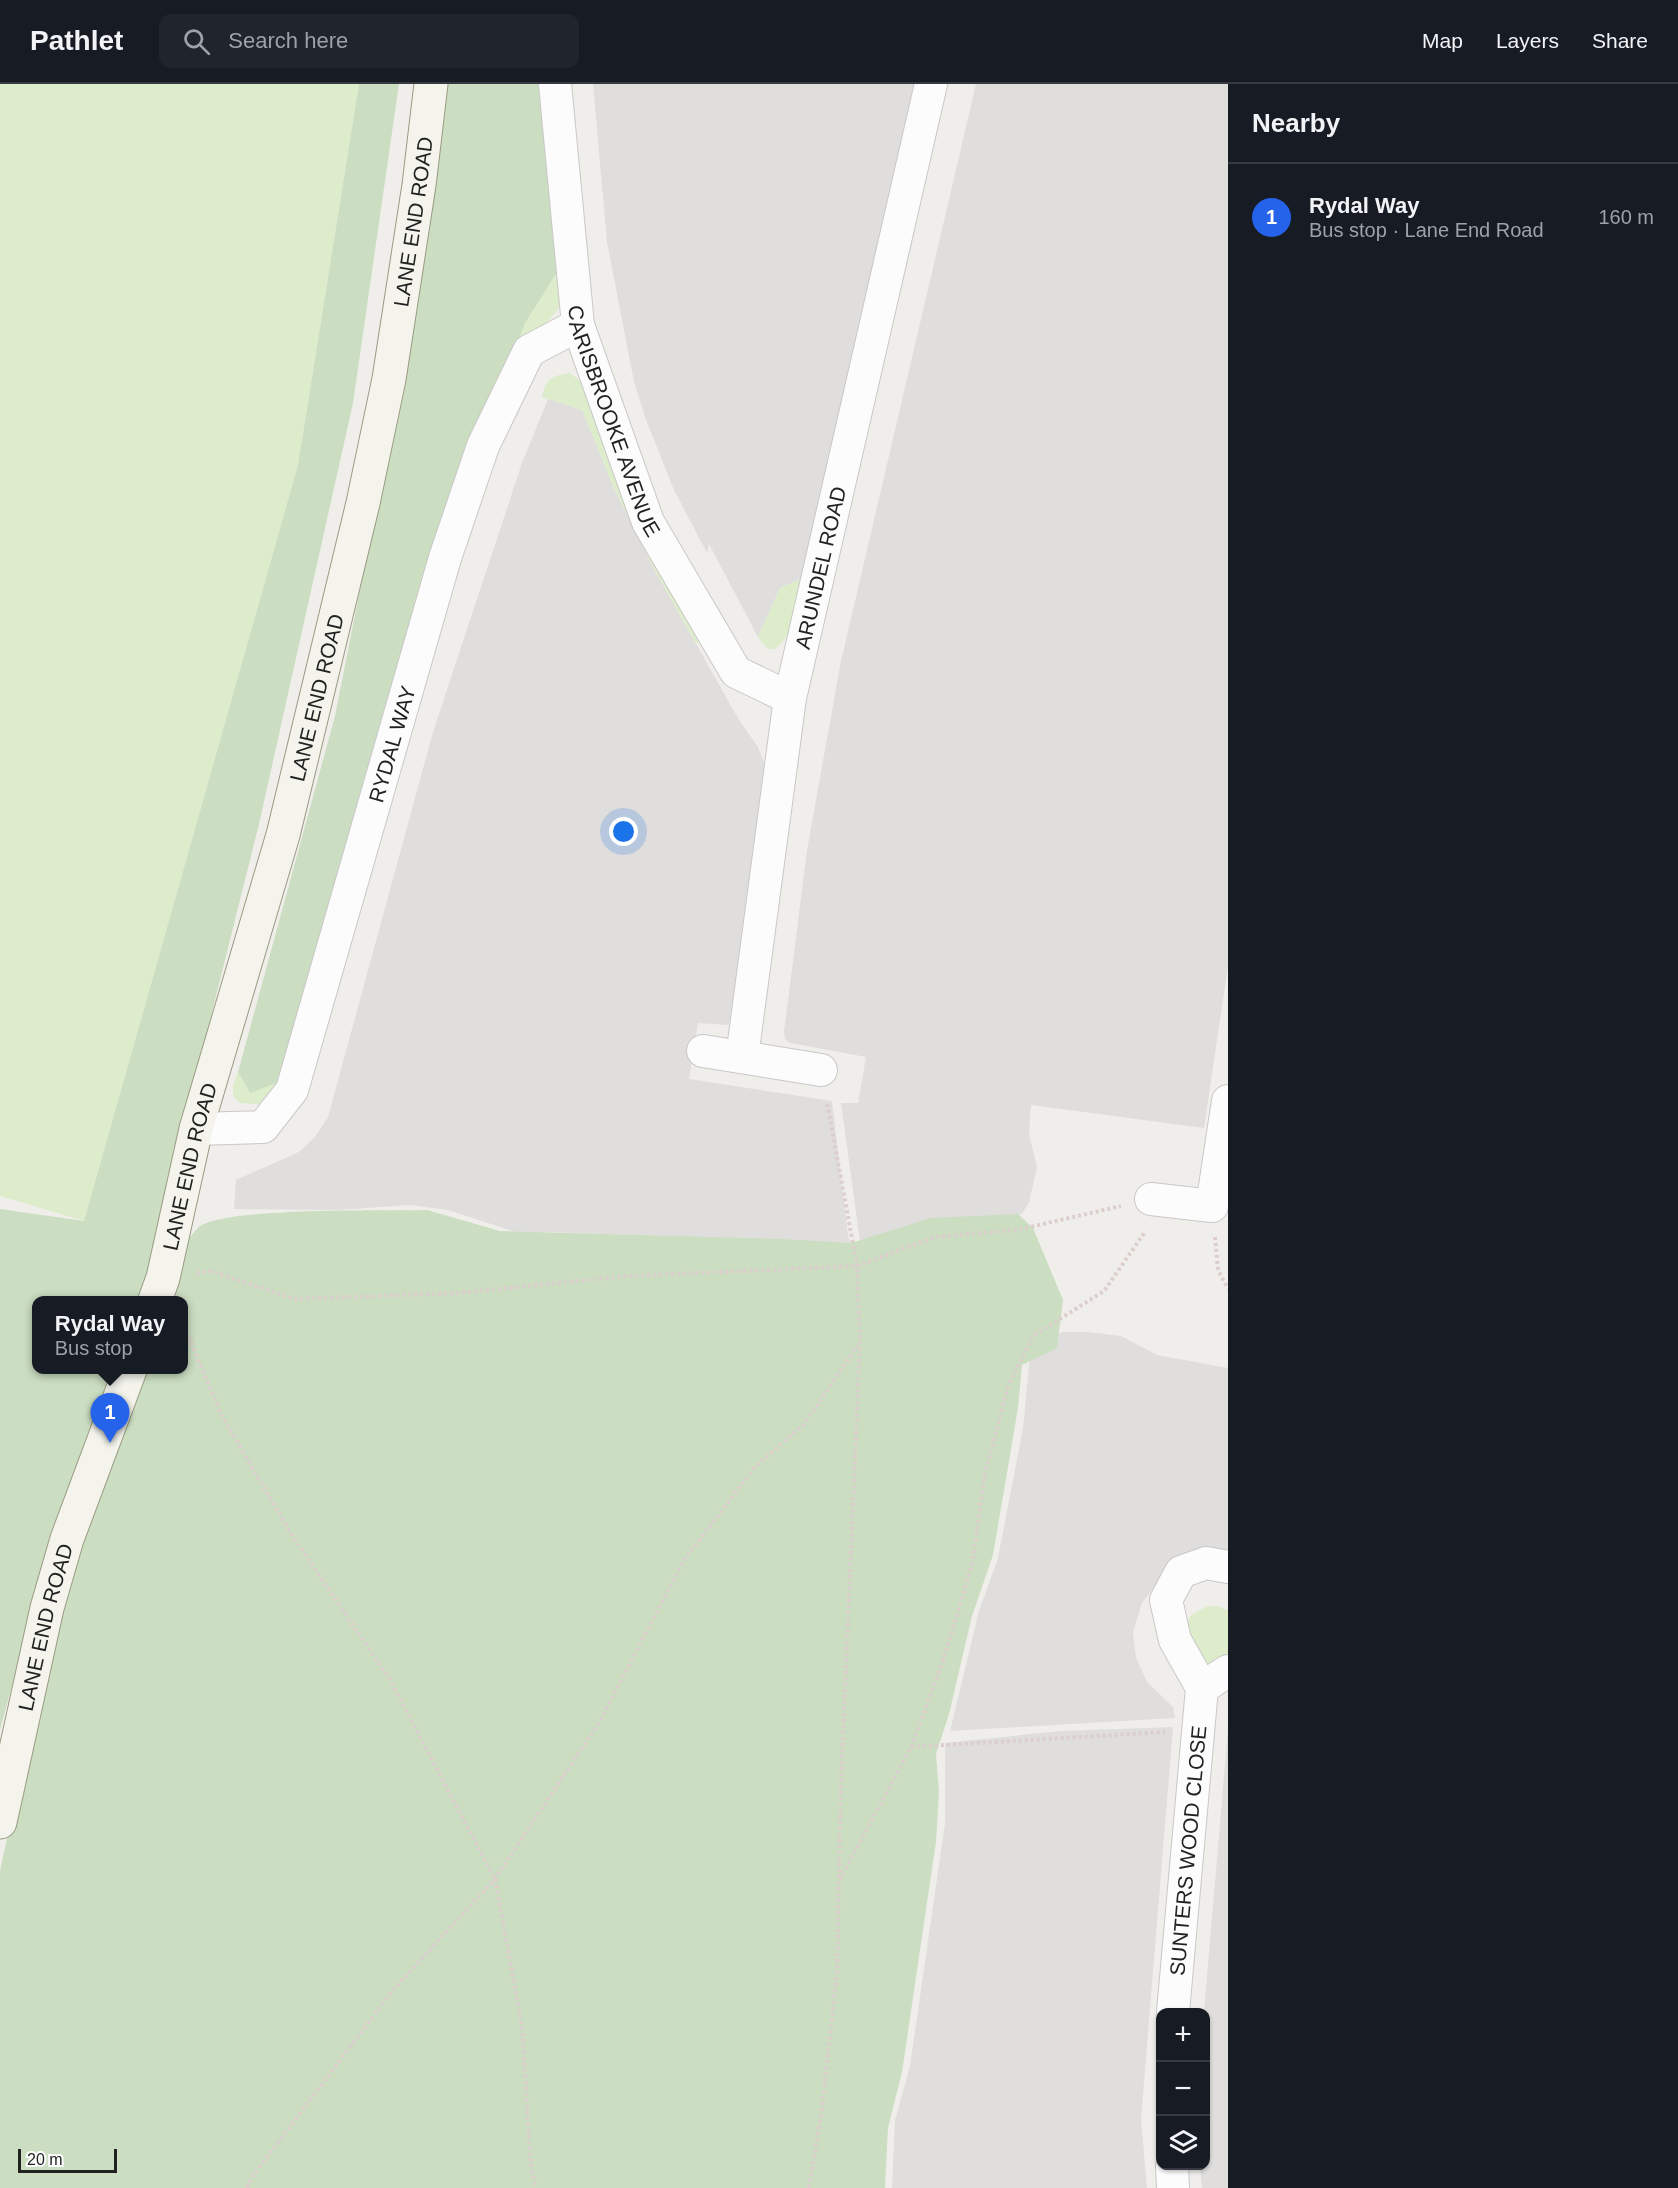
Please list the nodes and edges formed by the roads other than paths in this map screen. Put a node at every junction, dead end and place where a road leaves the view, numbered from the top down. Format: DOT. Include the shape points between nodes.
graph roads {
  1 [pos="431,84"];
  2 [pos="555,84"];
  3 [pos="931,84"];
  4 [pos="578,325"];
  5 [pos="790,698"];
  6 [pos="703,1051"];
  7 [pos="742,1057"];
  8 [pos="821,1070"];
  9 [pos="1228,1101"];
  10 [pos="196,1128"];
  11 [pos="1151,1199"];
  12 [pos="159,1289"];
  13 [pos="129,1374"];
  14 [pos="1228,1567"];
  15 [pos="1228,1671"];
  16 [pos="1202,1688"];
  17 [pos="0,1822"];
  18 [pos="1173,2008"];
  19 [pos="1172,2170"];
  20 [pos="1173,2188"];
  1 -- 10 [label="street, LANE END ROAD" via="389,379 363,503 283,835"];
  2 -- 4 [label="street, CARISBROOKE AVENUE"];
  3 -- 5 [label="street, ARUNDEL ROAD"];
  4 -- 5 [label="street, CARISBROOKE AVENUE" via="648,522 736,672"];
  4 -- 10 [label="street, RYDAL WAY" via="529,351 483,446 446,558 292,1090 263,1127"];
  5 -- 7 [label="street, ARUNDEL ROAD"];
  6 -- 7 [label="street"];
  7 -- 8 [label="street"];
  9 -- 11 [label="street" via="1212,1206"];
  10 -- 12 [label="street, LANE END ROAD"];
  13 -- 17 [label="street, LANE END ROAD" via="67,1539 47,1608"];
  14 -- 16 [label="street" via="1206,1563 1181,1572 1166,1600 1175,1640"];
  15 -- 16 [label="street"];
  16 -- 18 [label="street, SUNTERS WOOD CLOSE"];
  19 -- 20 [label="street"];
}
